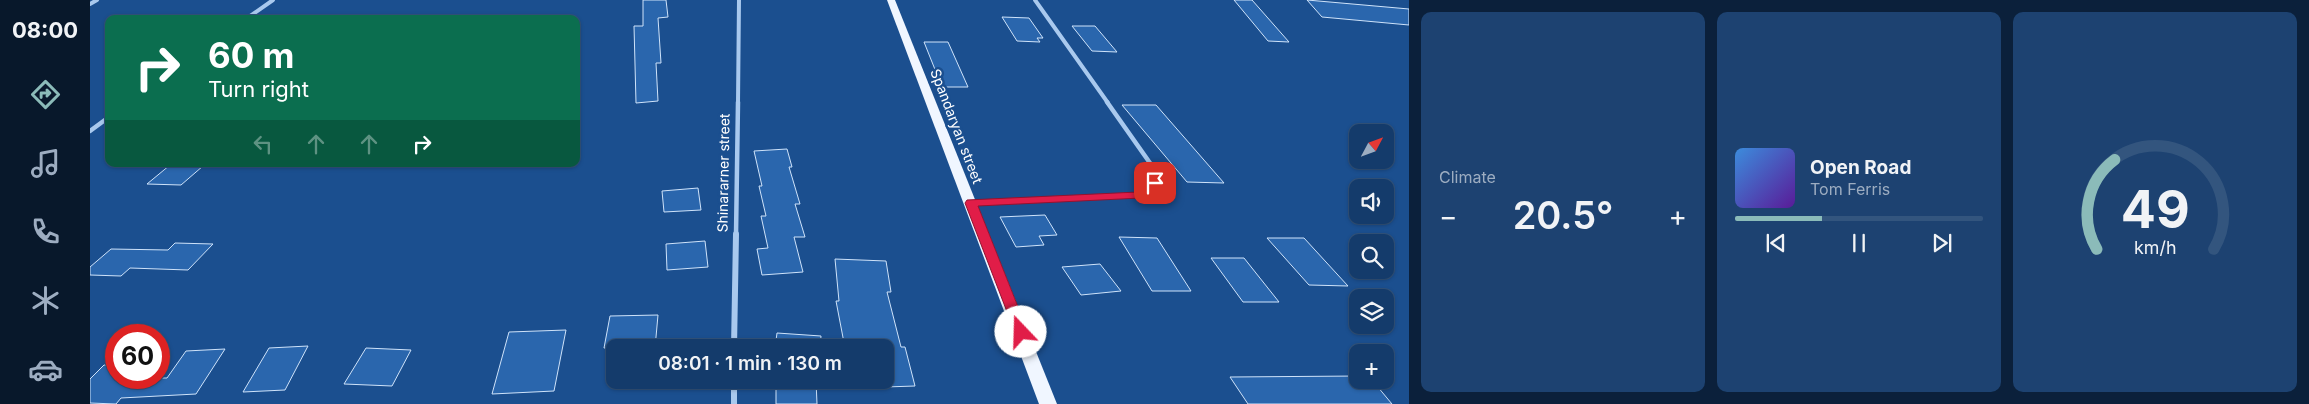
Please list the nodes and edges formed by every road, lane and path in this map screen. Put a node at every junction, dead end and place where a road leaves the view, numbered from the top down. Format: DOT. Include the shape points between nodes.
graph roads {
  1 [pos="97,0"];
  2 [pos="273,0"];
  3 [pos="739,0"];
  4 [pos="891,0"];
  5 [pos="1035,0"];
  6 [pos="90,4"];
  7 [pos="252,15"];
  8 [pos="105,120"];
  9 [pos="90,131"];
  10 [pos="971,203"];
  11 [pos="734,339"];
  12 [pos="734,389"];
  13 [pos="734,404"];
  14 [pos="1048,404"];
  1 -- 6 [label="street"];
  2 -- 7 [label="street"];
  3 -- 11 [label="street, Shinararner street"];
  4 -- 10 [label="main road, Spandaryan street"];
  5 -- 10 [label="street" via="1157,174 1155,183 1141,195"];
  8 -- 9 [label="street"];
  10 -- 14 [label="main road, Spandaryan street"];
  12 -- 13 [label="street"];
}
